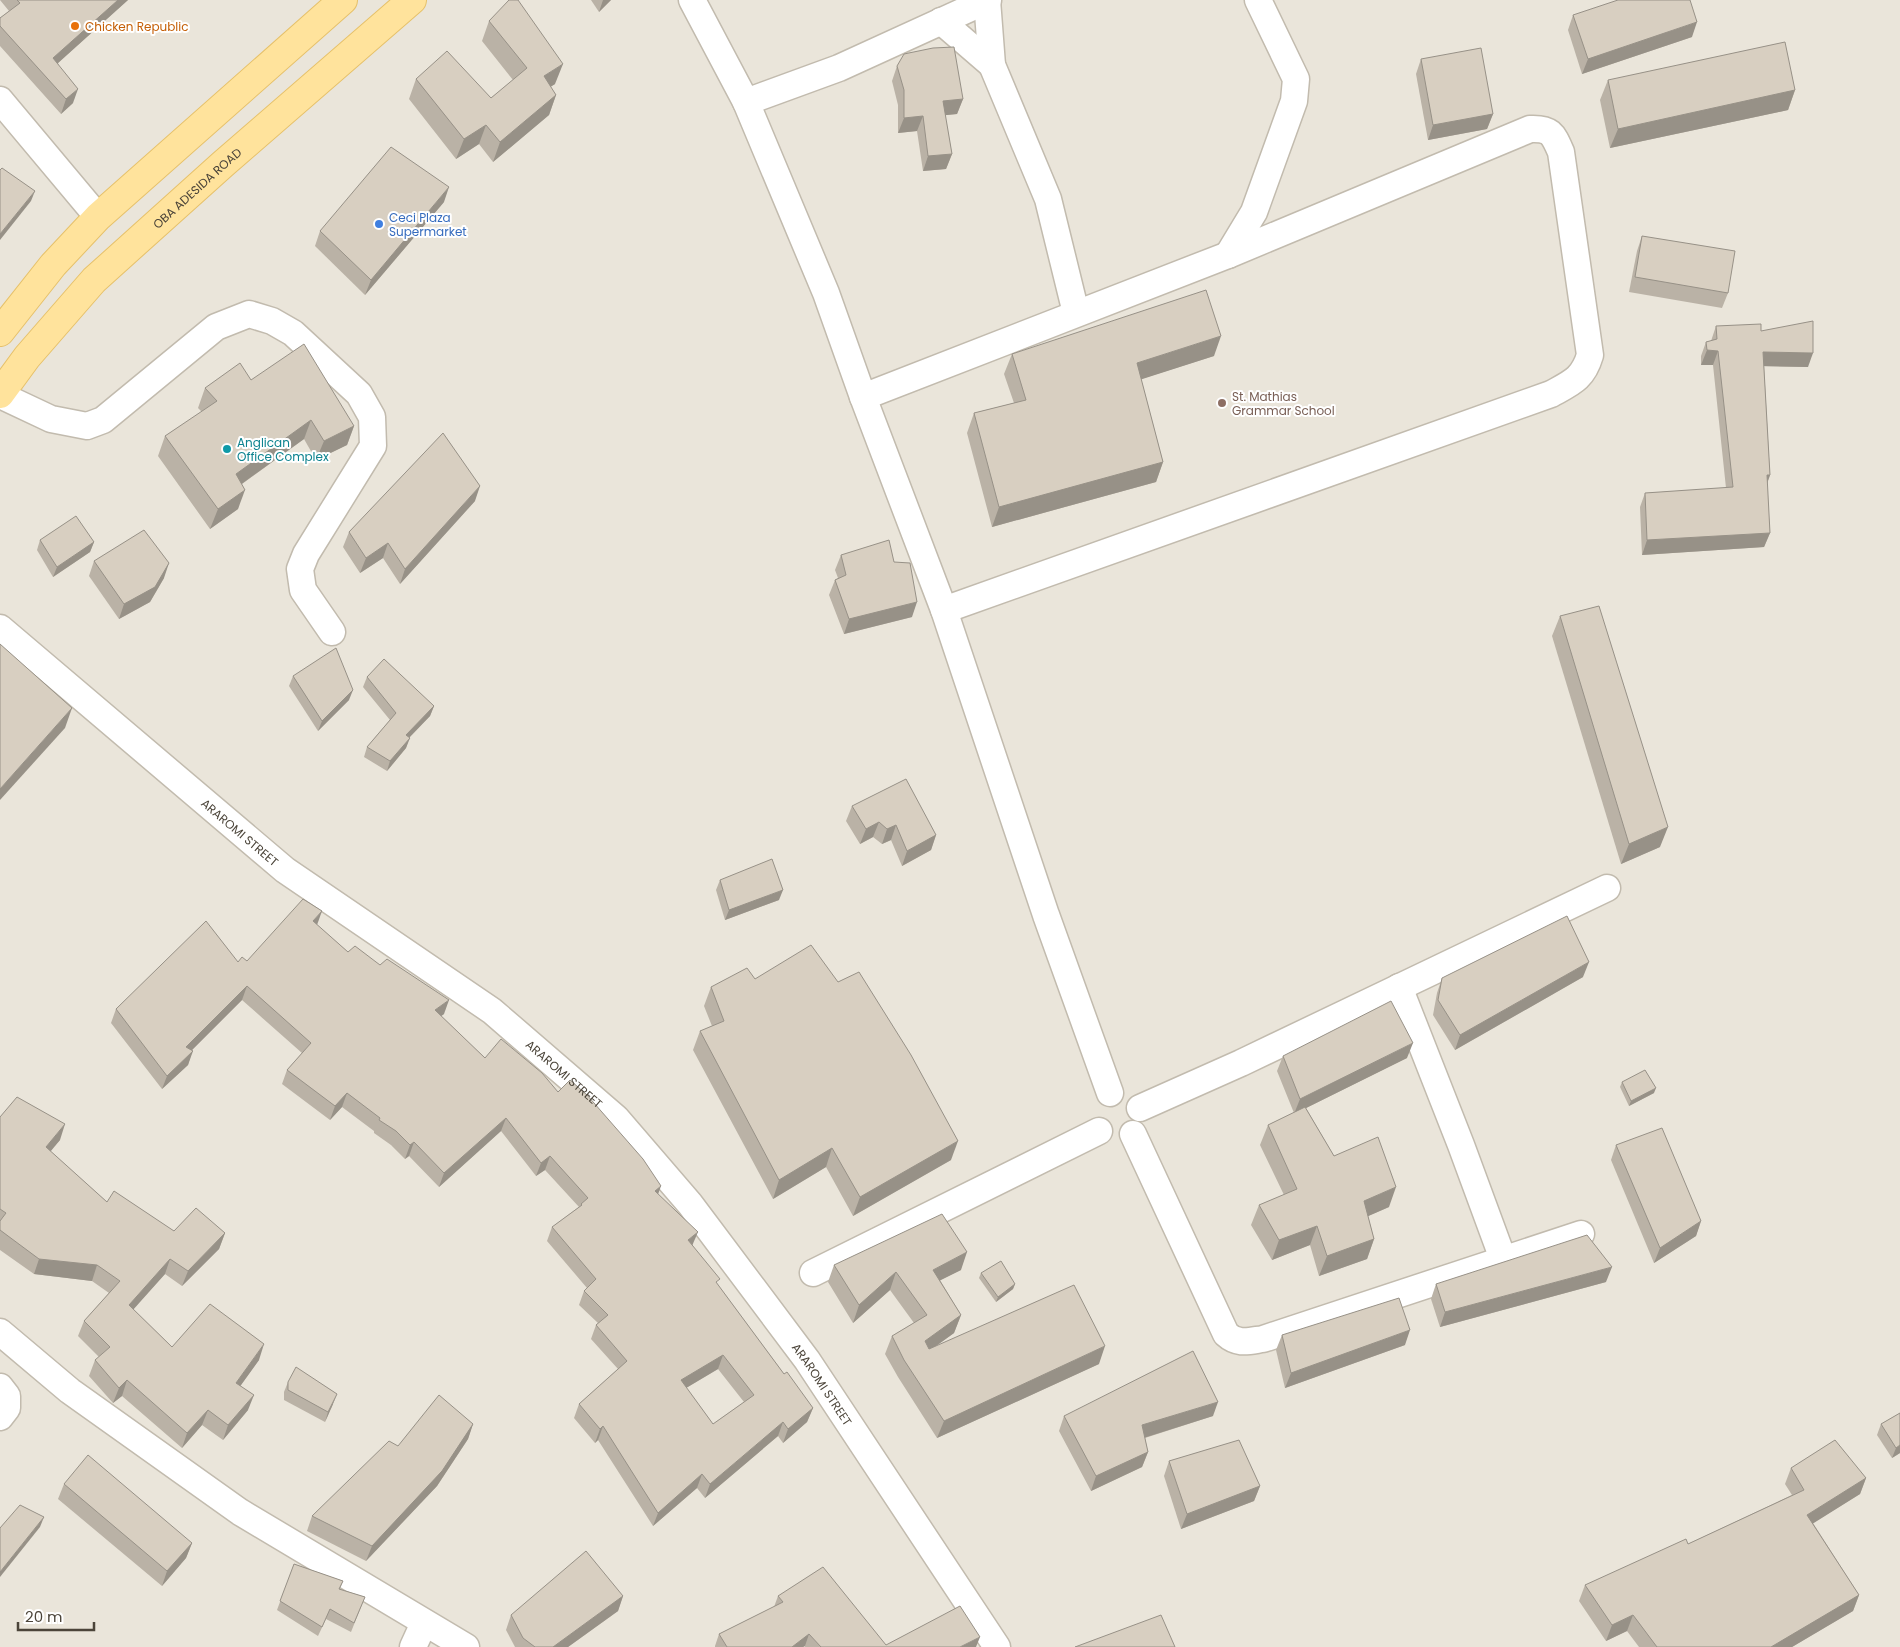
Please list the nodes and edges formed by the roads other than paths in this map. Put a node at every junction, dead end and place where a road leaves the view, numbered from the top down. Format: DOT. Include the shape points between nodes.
graph roads {
  1 [pos="343,0"];
  2 [pos="412,0"];
  3 [pos="692,0"];
  4 [pos="987,0"];
  5 [pos="1258,0"];
  6 [pos="941,21"];
  7 [pos="992,65"];
  8 [pos="746,102"];
  9 [pos="1,103"];
  10 [pos="98,217"];
  11 [pos="1228,255"];
  12 [pos="1076,313"];
  13 [pos="0,332"];
  14 [pos="0,395"];
  15 [pos="863,397"];
  16 [pos="944,610"];
  17 [pos="0,628"];
  18 [pos="332,632"];
  19 [pos="1607,888"];
  20 [pos="1399,987"];
  21 [pos="1110,1093"];
  22 [pos="1140,1108"];
  23 [pos="1099,1131"];
  24 [pos="1133,1134"];
  25 [pos="1581,1234"];
  26 [pos="1502,1259"];
  27 [pos="813,1273"];
  28 [pos="0,1332"];
  29 [pos="0,1387"];
  30 [pos="0,1417"];
  31 [pos="424,1623"];
  32 [pos="413,1647"];
  33 [pos="466,1647"];
  34 [pos="997,1647"];
  1 -- 10 [label="main road"];
  2 -- 14 [label="main road, OBA ADESIDA ROAD" via="94,280 27,357"];
  3 -- 8 [label="street"];
  4 -- 6 [label="street"];
  4 -- 7 [label="street"];
  5 -- 11 [label="street" via="1296,79 1294,101 1254,212"];
  6 -- 7 [label="street"];
  6 -- 8 [label="street" via="839,68"];
  7 -- 12 [label="street" via="1048,199"];
  8 -- 15 [label="street" via="826,293"];
  9 -- 10 [label="street"];
  10 -- 13 [label="main road" via="53,265"];
  11 -- 12 [label="street"];
  11 -- 16 [label="street" via="1530,130 1544,129 1554,136 1562,152 1590,355 1586,369 1575,381 1551,394"];
  12 -- 15 [label="street"];
  14 -- 18 [label="street" via="51,419 87,426 103,420 216,327 249,314 272,321 293,333 360,394 372,417 373,446 300,569 303,590"];
  15 -- 16 [label="street"];
  16 -- 21 [label="street" via="1046,916"];
  17 -- 34 [label="street, ARAROMI STREET" via="285,870 492,1011 616,1118 690,1204 807,1360"];
  19 -- 20 [label="street"];
  20 -- 22 [label="street"];
  20 -- 26 [label="street"];
  21 -- 22 [label="street" via="1129,1094"];
  21 -- 23 [label="street" via="1102,1097 1093,1114"];
  22 -- 24 [label="street" via="1139,1127"];
  23 -- 24 [label="street" via="1115,1140"];
  23 -- 27 [label="street"];
  24 -- 26 [label="street" via="1226,1334 1232,1340 1263,1339"];
  25 -- 26 [label="street"];
  28 -- 31 [label="street" via="70,1391 240,1512"];
  29 -- 30 [label="street" via="6,1396 7,1408"];
  31 -- 32 [label="street"];
  31 -- 33 [label="street"];
}
